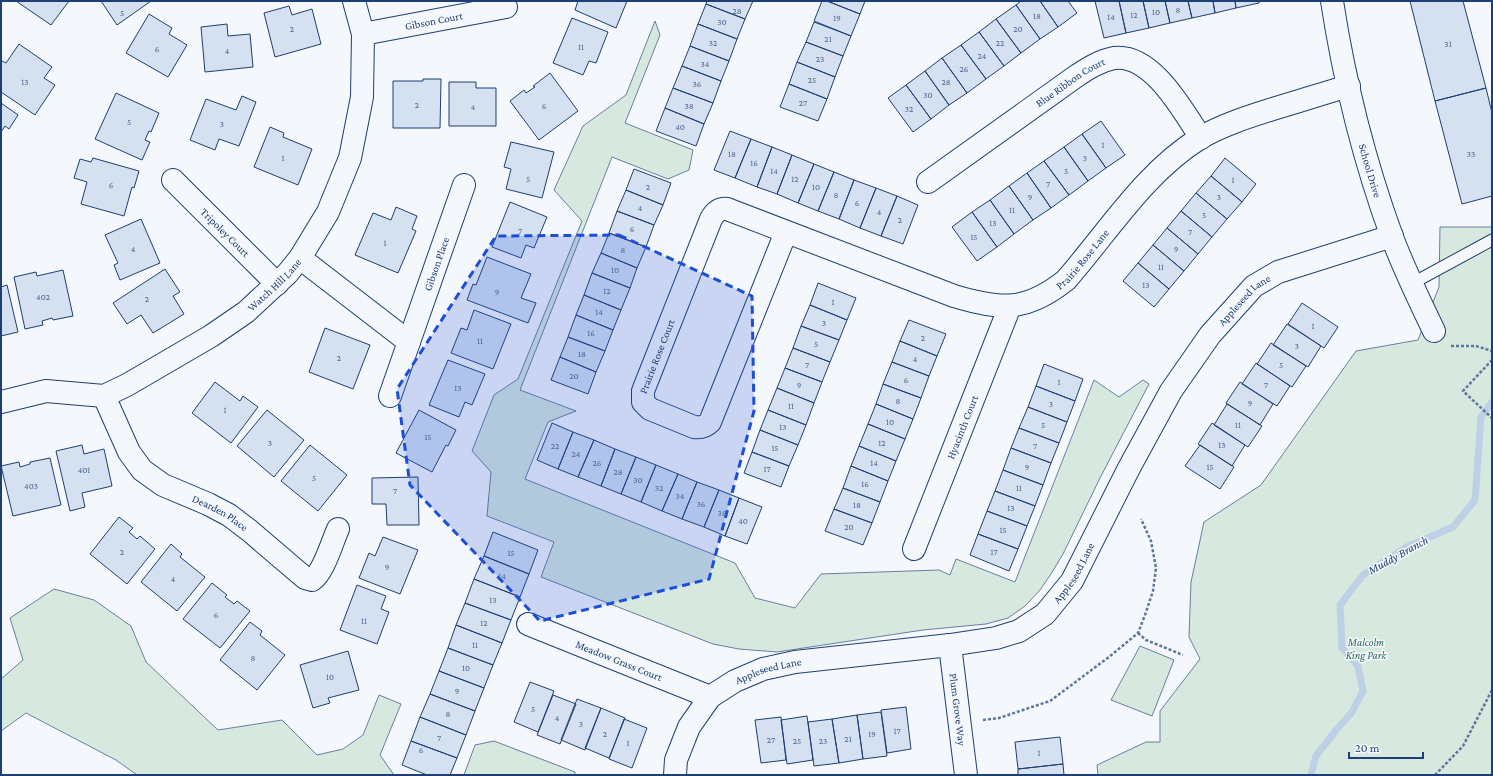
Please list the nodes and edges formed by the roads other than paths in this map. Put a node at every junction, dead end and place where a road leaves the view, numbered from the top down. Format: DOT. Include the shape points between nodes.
graph roads {
  1 [pos="354,1"];
  2 [pos="1332,1"];
  3 [pos="506,7"];
  4 [pos="363,34"];
  5 [pos="1349,86"];
  6 [pos="1201,138"];
  7 [pos="173,180"];
  8 [pos="928,182"];
  9 [pos="464,185"];
  10 [pos="786,232"];
  11 [pos="1392,236"];
  12 [pos="1492,240"];
  13 [pos="300,258"];
  14 [pos="277,284"];
  15 [pos="1411,284"];
  16 [pos="1010,306"];
  17 [pos="1434,331"];
  18 [pos="409,342"];
  19 [pos="104,396"];
  20 [pos="390,396"];
  21 [pos="1,402"];
  22 [pos="338,529"];
  23 [pos="914,549"];
  24 [pos="528,624"];
  25 [pos="950,645"];
  26 [pos="710,697"];
  27 [pos="675,775"];
  28 [pos="966,775"];
  1 -- 4 [label="street, Watch Hill Lane"];
  2 -- 5 [label="street, School Drive"];
  3 -- 4 [label="street, Gibson Court"];
  4 -- 13 [label="street, Watch Hill Lane" via="362,97 350,158 328,212"];
  5 -- 6 [label="street, Prairie Rose Lane" via="1245,118"];
  5 -- 11 [label="street, School Drive" via="1368,160"];
  6 -- 8 [label="street, Blue Ribbon Court" via="1160,80 1149,69 1132,60 1115,58 1097,63 1075,77"];
  6 -- 16 [label="street, Prairie Rose Lane" via="1146,184 1066,280 1050,293 1029,303"];
  7 -- 14 [label="street, Tripoley Court"];
  9 -- 18 [label="street, Gibson Place"];
  10 -- 10 [label="street, Prairie Rose Court" via="727,209 713,215 643,391 643,402 650,409 700,428 710,422"];
  10 -- 16 [label="street, Prairie Rose Lane" via="954,296 980,304"];
  11 -- 15 [label="street, School Drive"];
  11 -- 25 [label="street, Appleseed Lane" via="1278,272 1254,286 1210,335 1171,390 1072,581 1045,614 1019,631 996,638"];
  12 -- 15 [label="lane"];
  13 -- 14 [label="street, Watch Hill Lane"];
  13 -- 18 [label="street"];
  14 -- 19 [label="street, Watch Hill Lane" via="246,312 211,336"];
  15 -- 17 [label="street, School Drive"];
  16 -- 23 [label="street, Hyacinth Court"];
  18 -- 20 [label="street, Gibson Place"];
  19 -- 21 [label="street" via="46,391"];
  19 -- 22 [label="street, Dearden Place" via="129,452 142,470 162,485 228,515 250,530 305,578 312,580 318,574"];
  24 -- 26 [label="street, Meadow Grass Court"];
  25 -- 26 [label="street, Appleseed Lane" via="789,663 763,669 735,681"];
  25 -- 28 [label="street, Plum Grove Way"];
  26 -- 27 [label="street, Appleseed Lane" via="689,727 676,760"];
}
